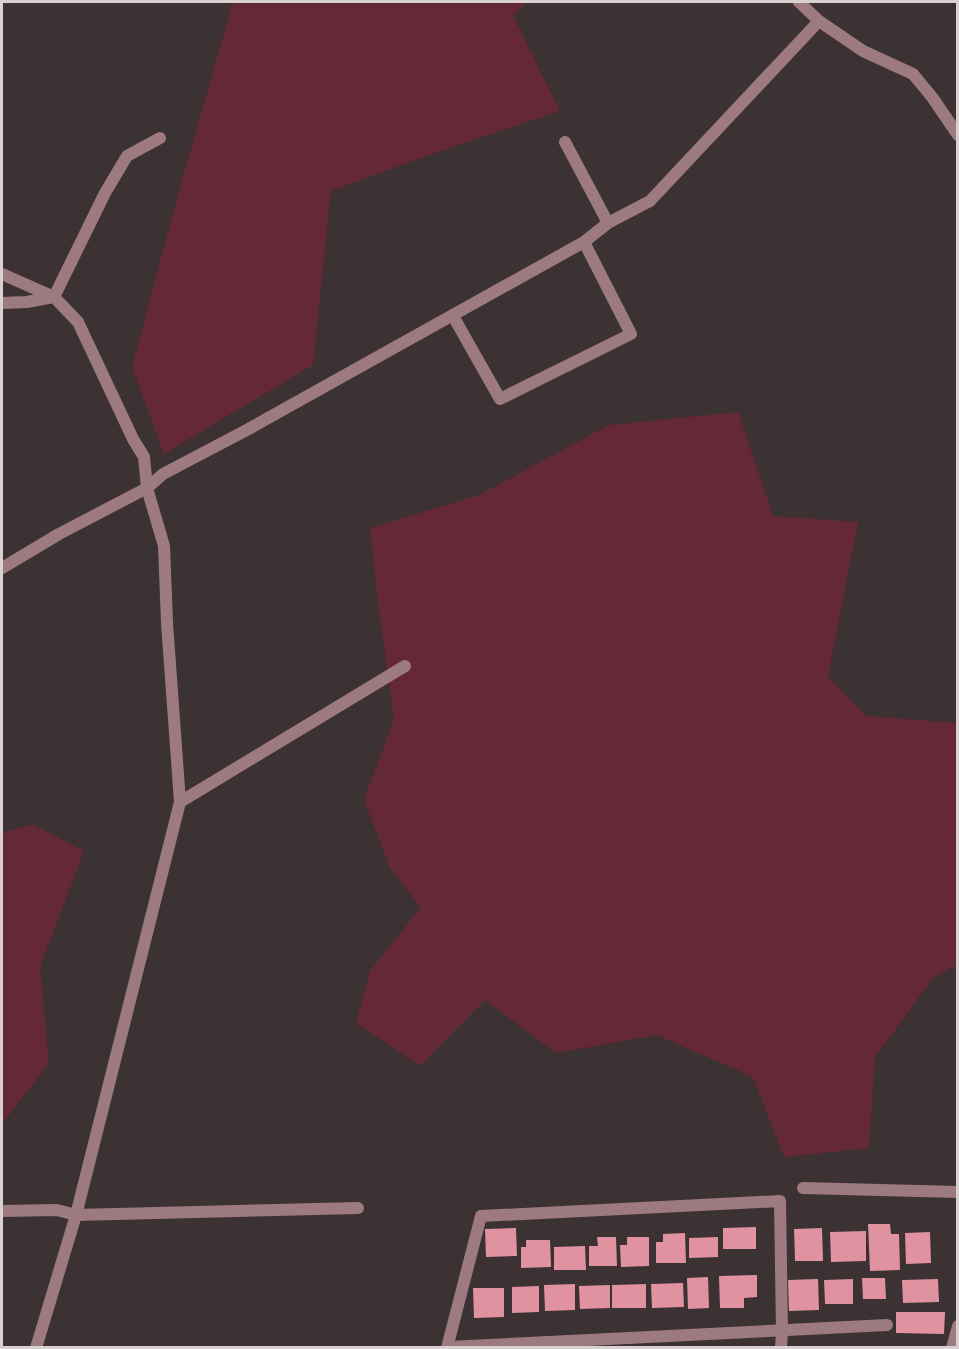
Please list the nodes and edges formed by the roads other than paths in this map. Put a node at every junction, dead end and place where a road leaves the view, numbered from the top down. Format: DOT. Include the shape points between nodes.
graph roads {
  1 [pos="799,2"];
  2 [pos="819,21"];
  3 [pos="957,135"];
  4 [pos="160,138"];
  5 [pos="565,142"];
  6 [pos="608,224"];
  7 [pos="584,242"];
  8 [pos="2,274"];
  9 [pos="54,297"];
  10 [pos="2,303"];
  11 [pos="453,316"];
  12 [pos="147,488"];
  13 [pos="2,568"];
  14 [pos="405,666"];
  15 [pos="180,802"];
  16 [pos="803,1188"];
  17 [pos="957,1192"];
  18 [pos="358,1208"];
  19 [pos="2,1211"];
  20 [pos="76,1215"];
  21 [pos="887,1325"];
  22 [pos="957,1326"];
  23 [pos="782,1331"];
  24 [pos="36,1347"];
  25 [pos="447,1347"];
  26 [pos="781,1347"];
  27 [pos="952,1347"];
  1 -- 2 [label="street"];
  2 -- 3 [label="street" via="863,51 913,74"];
  2 -- 6 [label="street" via="650,201"];
  4 -- 9 [label="street" via="127,156"];
  5 -- 6 [label="street"];
  6 -- 7 [label="street"];
  7 -- 11 [label="street"];
  7 -- 11 [label="street" via="631,334 500,399"];
  8 -- 9 [label="street"];
  9 -- 10 [label="street"];
  9 -- 12 [label="street" via="78,322 144,457"];
  11 -- 12 [label="street" via="163,474"];
  12 -- 13 [label="street"];
  12 -- 15 [label="street" via="164,546"];
  14 -- 15 [label="street"];
  15 -- 20 [label="street"];
  16 -- 17 [label="street"];
  18 -- 20 [label="street"];
  19 -- 20 [label="street" via="57,1209"];
  20 -- 24 [label="street"];
  21 -- 23 [label="street"];
  22 -- 27 [label="street"];
  23 -- 25 [label="street"];
  23 -- 25 [label="street" via="780,1201 481,1216"];
  23 -- 26 [label="street"];
}
